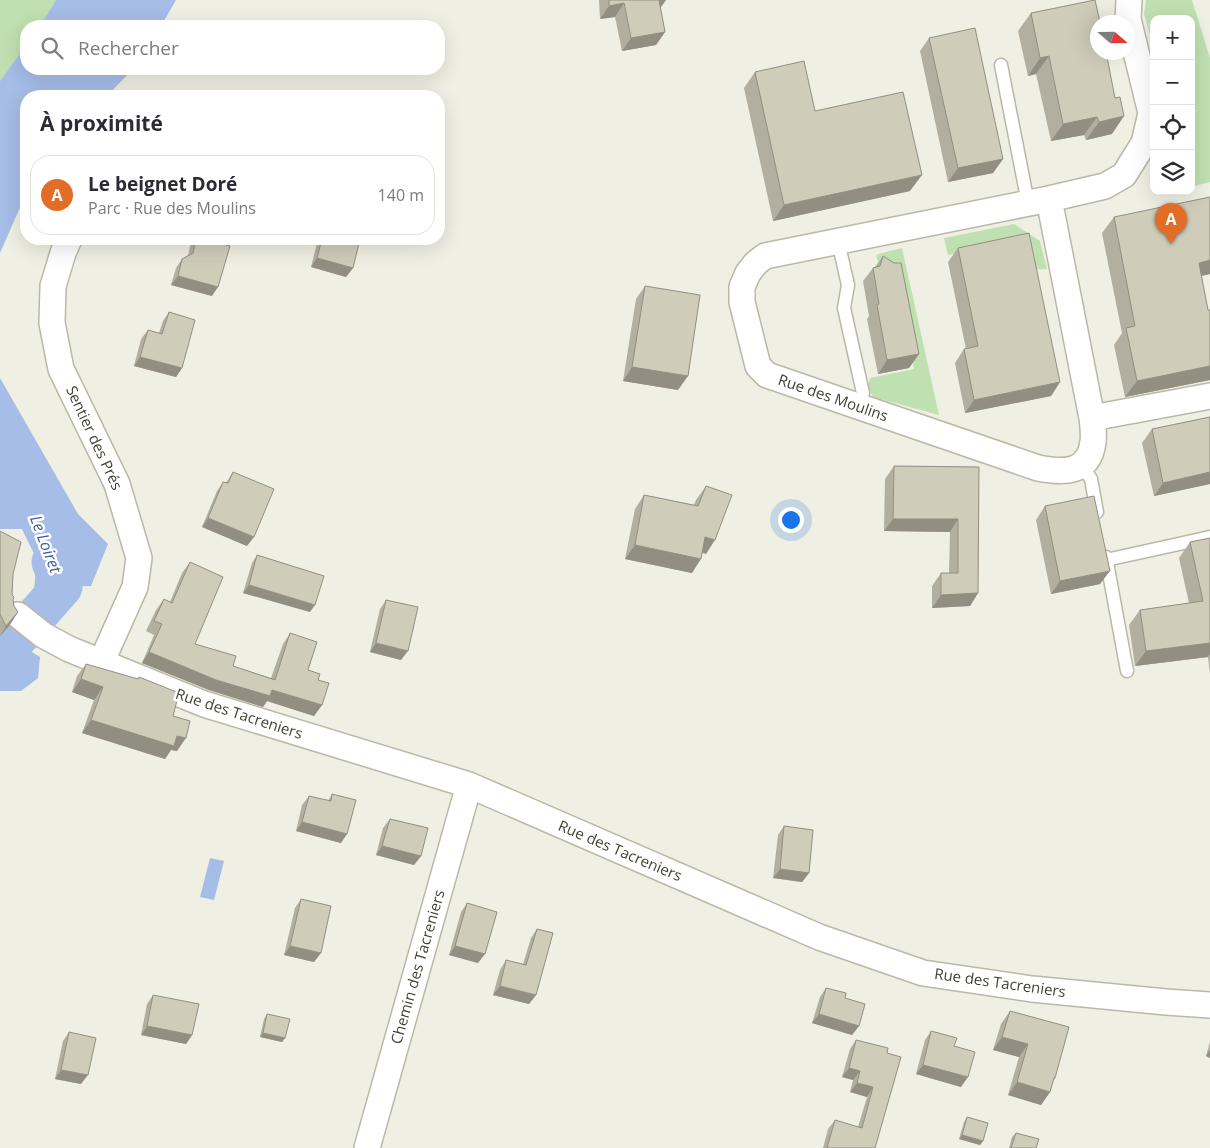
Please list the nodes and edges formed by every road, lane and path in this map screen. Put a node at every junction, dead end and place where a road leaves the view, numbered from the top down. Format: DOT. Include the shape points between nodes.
graph roads {
  1 [pos="1129,0"];
  2 [pos="1001,65"];
  3 [pos="1038,201"];
  4 [pos="838,241"];
  5 [pos="66,245"];
  6 [pos="1210,396"];
  7 [pos="859,406"];
  8 [pos="1092,418"];
  9 [pos="1082,466"];
  10 [pos="1099,524"];
  11 [pos="1210,537"];
  12 [pos="1103,542"];
  13 [pos="1106,560"];
  14 [pos="18,615"];
  15 [pos="101,663"];
  16 [pos="1127,671"];
  17 [pos="469,785"];
  18 [pos="1210,1005"];
  19 [pos="367,1148"];
  1 -- 3 [label="street, Rue des Moulins" via="1128,19 1151,113 1144,144 1124,175 1105,186"];
  2 -- 3 [label="lane"];
  3 -- 4 [label="street, Rue des Moulins"];
  3 -- 8 [label="street"];
  4 -- 7 [label="lane" via="848,285 844,308 863,393"];
  4 -- 7 [label="street, Rue des Moulins" via="765,256 748,273 742,287 742,302 758,366 767,375"];
  5 -- 15 [label="street, Sentier des Prés" via="53,286 52,323 61,370 118,484 139,558 135,587"];
  6 -- 8 [label="street"];
  7 -- 9 [label="street, Rue des Moulins" via="1038,468 1055,472"];
  8 -- 9 [label="street" via="1094,442"];
  9 -- 10 [label="lane" via="1091,479"];
  11 -- 13 [label="lane"];
  12 -- 13 [label="lane"];
  13 -- 16 [label="lane"];
  14 -- 15 [label="street, Rue des Tacreniers" via="43,636"];
  15 -- 17 [label="street, Rue des Tacreniers" via="204,704"];
  17 -- 18 [label="street, Rue des Tacreniers" via="819,937 923,973 1032,989"];
  17 -- 19 [label="street, Chemin des Tacreniers"];
}
